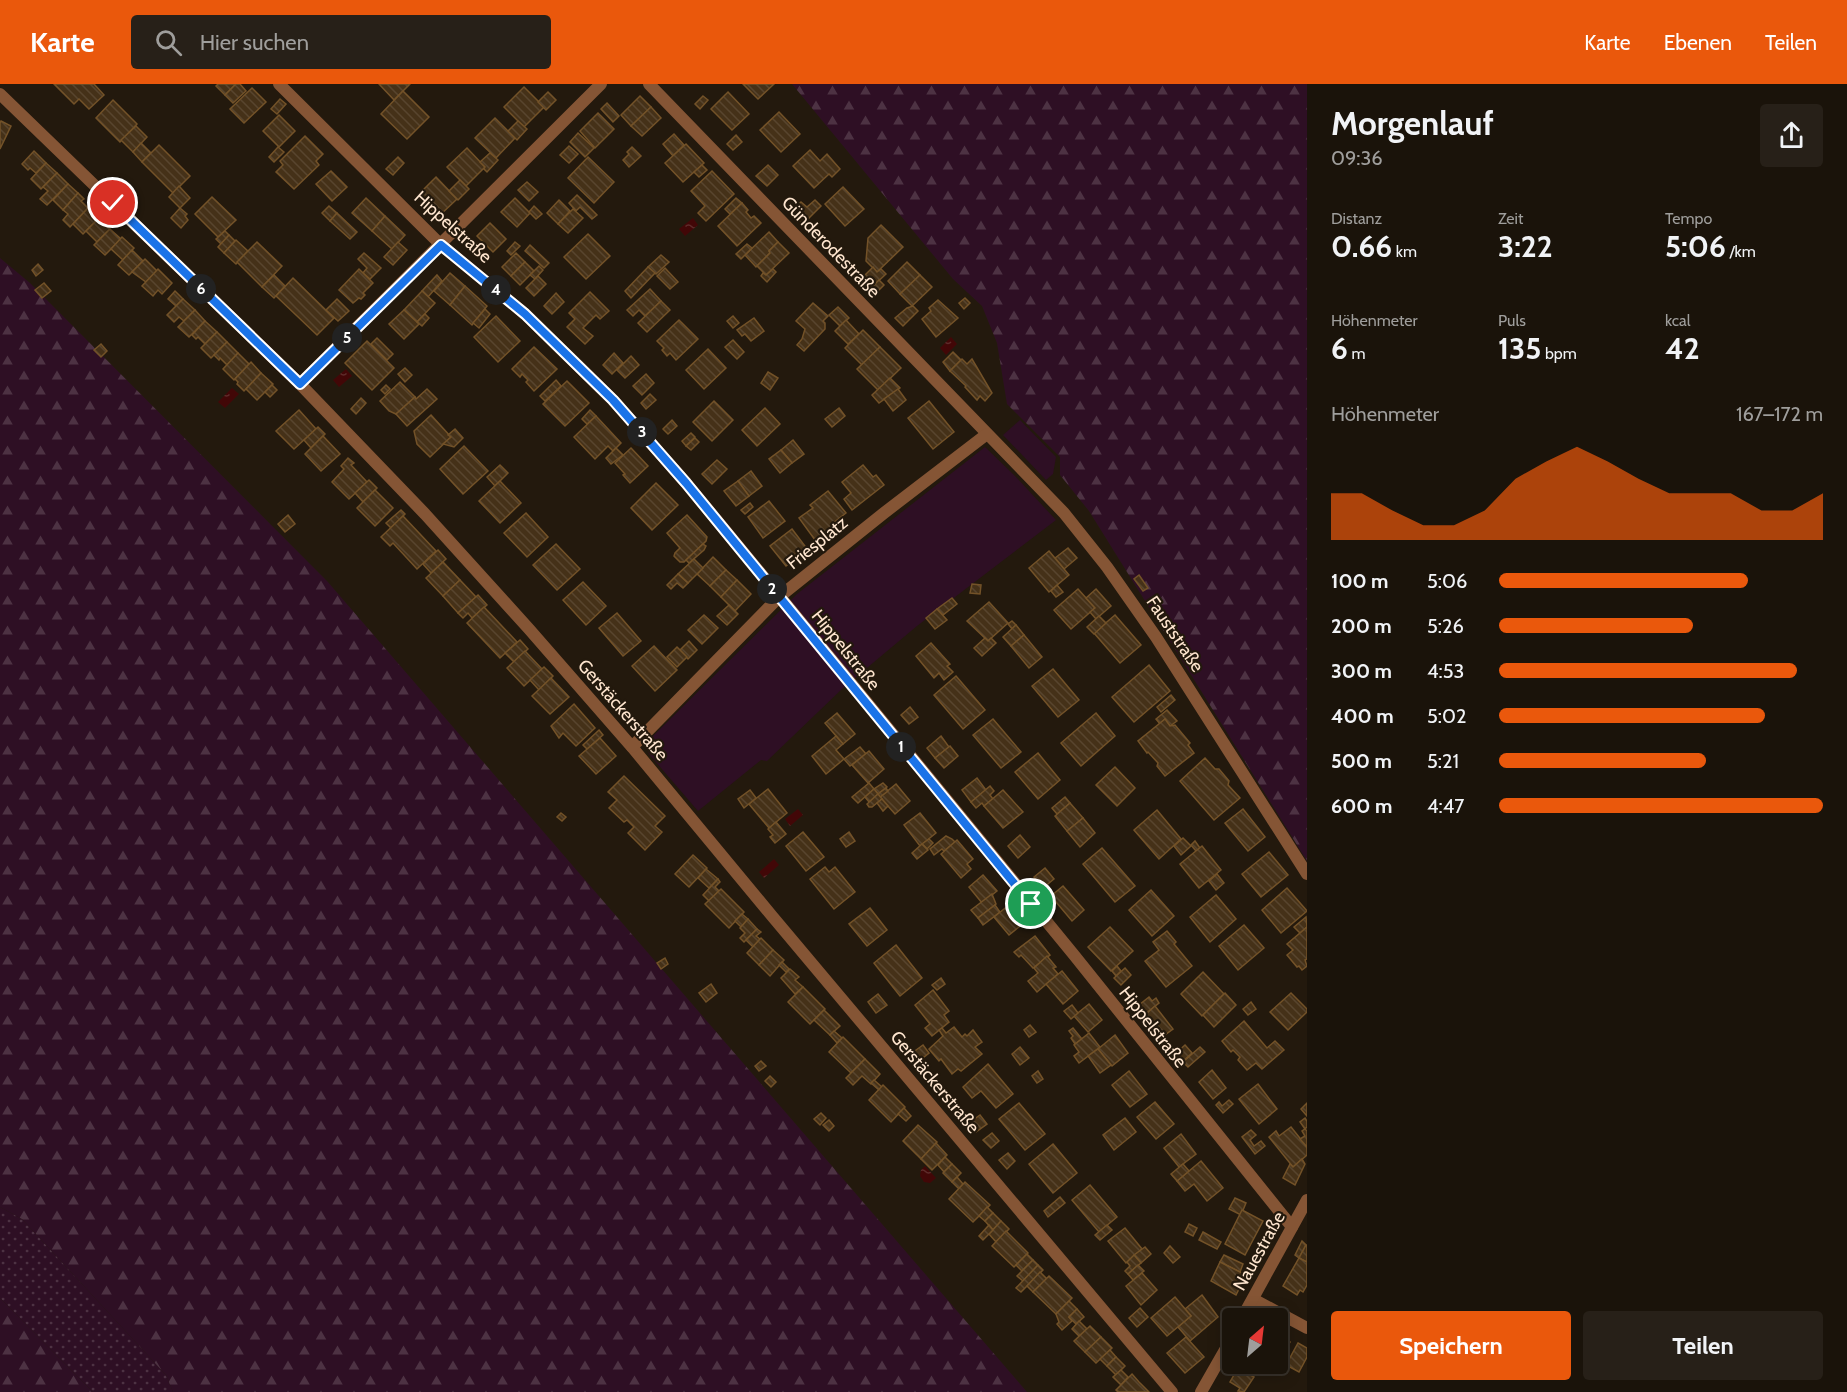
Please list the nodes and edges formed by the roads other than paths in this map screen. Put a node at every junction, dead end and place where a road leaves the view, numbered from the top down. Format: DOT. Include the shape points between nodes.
graph roads {
  1 [pos="279,84"];
  2 [pos="601,84"];
  3 [pos="650,84"];
  4 [pos="0,94"];
  5 [pos="441,245"];
  6 [pos="300,384"];
  7 [pos="987,434"];
  8 [pos="779,597"];
  9 [pos="632,747"];
  10 [pos="1307,874"];
  11 [pos="1307,1200"];
  12 [pos="1292,1227"];
  13 [pos="1253,1299"];
  14 [pos="1248,1308"];
  15 [pos="1307,1328"];
  16 [pos="1222,1355"];
  17 [pos="1172,1392"];
  18 [pos="1201,1392"];
  1 -- 5 [label="street, Hippelstraße"];
  2 -- 5 [label="street"];
  3 -- 7 [label="street, Günderodestraße"];
  4 -- 6 [label="street, Gerstäckerstraße"];
  5 -- 6 [label="street"];
  5 -- 8 [label="street, Hippelstraße" via="525,314 613,400"];
  6 -- 9 [label="street, Gerstäckerstraße" via="425,514"];
  7 -- 8 [label="street, Friesplatz"];
  7 -- 10 [label="street, Fauststraße" via="1064,513 1107,567"];
  8 -- 9 [label="street, Friesplatz"];
  8 -- 12 [label="street, Hippelstraße"];
  9 -- 17 [label="street, Gerstäckerstraße"];
  11 -- 12 [label="street, Nauestraße"];
  12 -- 13 [label="street, Nauestraße"];
  13 -- 14 [label="street, Nauestraße"];
  13 -- 15 [label="street"];
  16 -- 18 [label="street"];
}
